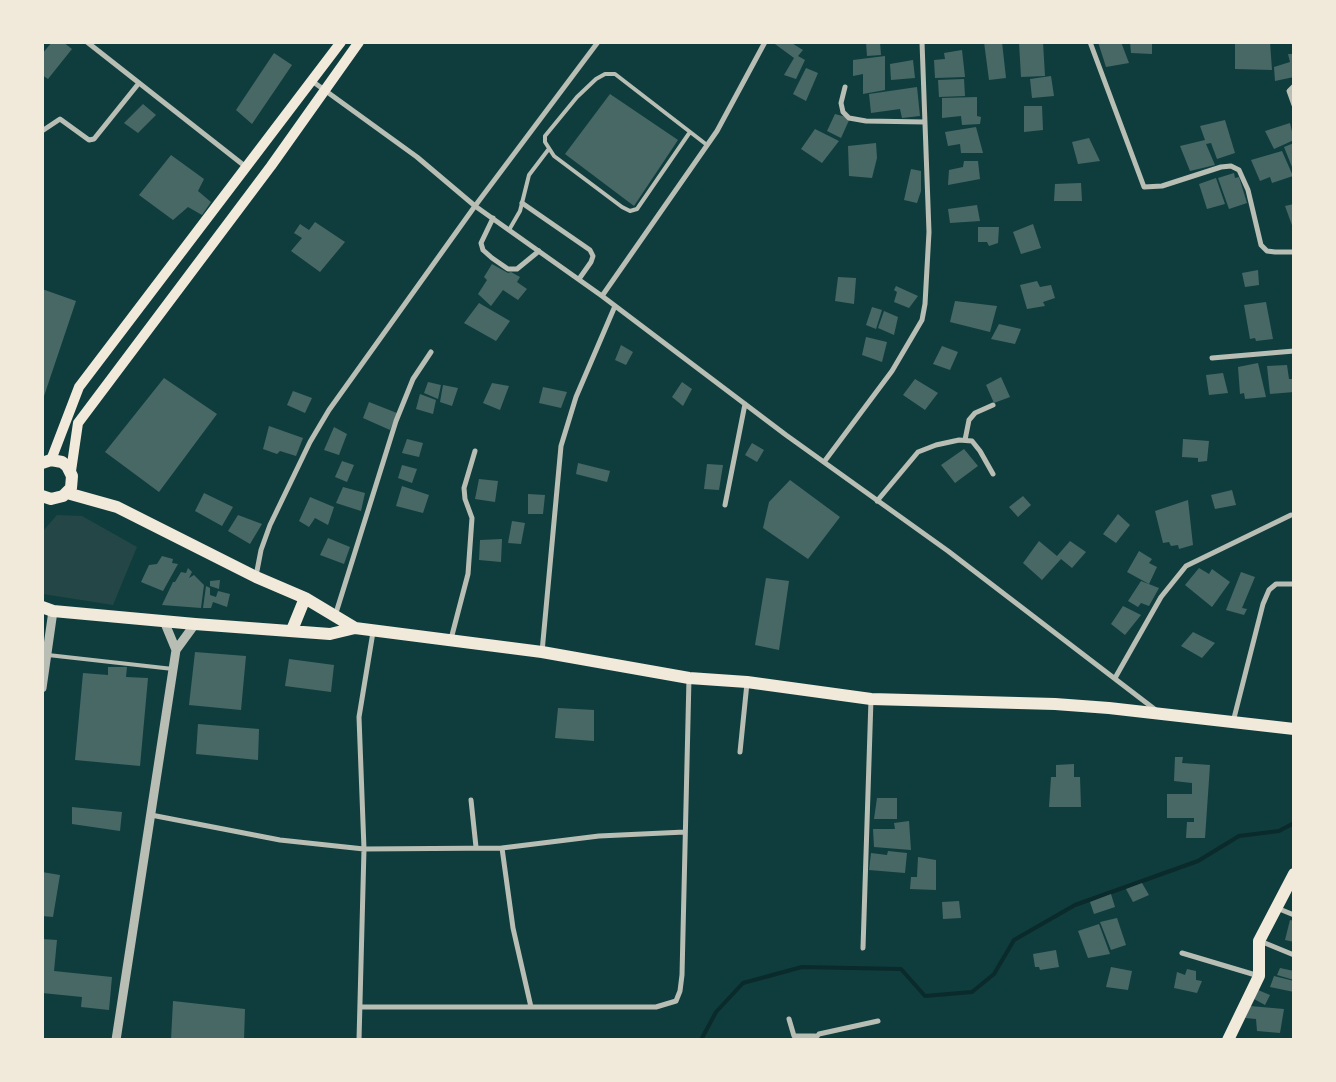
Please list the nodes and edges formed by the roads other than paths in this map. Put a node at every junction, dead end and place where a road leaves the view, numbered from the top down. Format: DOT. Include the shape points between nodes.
graph roads {
  1 [pos="87,42"];
  2 [pos="341,42"];
  3 [pos="359,42"];
  4 [pos="598,42"];
  5 [pos="765,42"];
  6 [pos="922,42"];
  7 [pos="1090,42"];
  8 [pos="311,80"];
  9 [pos="140,83"];
  10 [pos="845,86"];
  11 [pos="1294,86"];
  12 [pos="325,90"];
  13 [pos="1294,105"];
  14 [pos="925,122"];
  15 [pos="42,131"];
  16 [pos="690,132"];
  17 [pos="707,145"];
  18 [pos="548,150"];
  19 [pos="247,168"];
  20 [pos="522,203"];
  21 [pos="475,206"];
  22 [pos="492,218"];
  23 [pos="510,230"];
  24 [pos="538,251"];
  25 [pos="1294,252"];
  26 [pos="579,279"];
  27 [pos="602,296"];
  28 [pos="615,306"];
  29 [pos="1294,351"];
  30 [pos="431,352"];
  31 [pos="1212,358"];
  32 [pos="745,404"];
  33 [pos="994,406"];
  34 [pos="965,440"];
  35 [pos="475,450"];
  36 [pos="47,461"];
  37 [pos="824,462"];
  38 [pos="71,471"];
  39 [pos="993,474"];
  40 [pos="67,493"];
  41 [pos="45,501"];
  42 [pos="877,501"];
  43 [pos="725,504"];
  44 [pos="1291,515"];
  45 [pos="256,576"];
  46 [pos="1294,584"];
  47 [pos="306,598"];
  48 [pos="48,609"];
  49 [pos="335,617"];
  50 [pos="164,621"];
  51 [pos="195,624"];
  52 [pos="355,628"];
  53 [pos="292,630"];
  54 [pos="373,632"];
  55 [pos="450,642"];
  56 [pos="176,650"];
  57 [pos="542,652"];
  58 [pos="48,655"];
  59 [pos="173,669"];
  60 [pos="689,678"];
  61 [pos="1115,678"];
  62 [pos="747,682"];
  63 [pos="42,688"];
  64 [pos="870,699"];
  65 [pos="1161,714"];
  66 [pos="1233,722"];
  67 [pos="1294,730"];
  68 [pos="740,752"];
  69 [pos="471,800"];
  70 [pos="151,815"];
  71 [pos="685,832"];
  72 [pos="476,846"];
  73 [pos="502,848"];
  74 [pos="364,849"];
  75 [pos="1294,874"];
  76 [pos="1276,908"];
  77 [pos="1294,915"];
  78 [pos="1259,940"];
  79 [pos="863,948"];
  80 [pos="1182,953"];
  81 [pos="1294,954"];
  82 [pos="1260,976"];
  83 [pos="531,1006"];
  84 [pos="361,1007"];
  85 [pos="790,1019"];
  86 [pos="878,1021"];
  87 [pos="814,1038"];
  88 [pos="116,1040"];
  89 [pos="359,1040"];
  90 [pos="1228,1040"];
  1 -- 9 [label="street"];
  2 -- 8 [label="main road"];
  3 -- 12 [label="main road"];
  4 -- 21 [label="street"];
  5 -- 17 [label="street"];
  6 -- 14 [label="street"];
  7 -- 25 [label="street" via="1144,186 1162,186 1231,166 1239,170 1248,190 1261,245 1267,251"];
  8 -- 12 [label="street"];
  8 -- 19 [label="main road"];
  9 -- 15 [label="street" via="94,139 89,140 60,120"];
  9 -- 19 [label="street"];
  10 -- 14 [label="street" via="843,112 849,118"];
  11 -- 13 [label="street" via="1289,92"];
  12 -- 21 [label="street"];
  12 -- 38 [label="main road" via="272,166 78,422"];
  14 -- 37 [label="street" via="929,232 922,320 892,371"];
  16 -- 17 [label="lane"];
  16 -- 18 [label="lane" via="637,208 630,211"];
  16 -- 18 [label="lane" via="615,74 605,74 577,98 545,136"];
  17 -- 27 [label="street"];
  18 -- 20 [label="lane" via="529,175"];
  19 -- 36 [label="main road" via="79,387"];
  20 -- 23 [label="lane"];
  20 -- 26 [label="street" via="590,250 591,262"];
  21 -- 22 [label="street"];
  21 -- 45 [label="street" via="329,410 310,442 270,526"];
  22 -- 23 [label="street"];
  22 -- 24 [label="street" via="481,243 483,250 492,258 508,269 517,269"];
  23 -- 24 [label="street"];
  24 -- 26 [label="street"];
  26 -- 27 [label="street"];
  27 -- 28 [label="street"];
  28 -- 32 [label="street"];
  28 -- 57 [label="street" via="576,397 561,446"];
  29 -- 31 [label="street"];
  30 -- 49 [label="street" via="413,379 396,421"];
  32 -- 37 [label="street"];
  32 -- 43 [label="street"];
  33 -- 34 [label="street" via="975,413 968,420"];
  34 -- 39 [label="street" via="972,441 980,450"];
  34 -- 42 [label="street" via="926,447 918,452"];
  35 -- 55 [label="street" via="464,488 472,518 468,574"];
  36 -- 38 [label="highway" via="62,462"];
  37 -- 42 [label="street"];
  38 -- 40 [label="highway" via="72,482"];
  40 -- 41 [label="highway"];
  40 -- 45 [label="highway" via="117,507"];
  42 -- 61 [label="street"];
  44 -- 61 [label="street" via="1186,566 1161,598"];
  45 -- 47 [label="highway"];
  46 -- 66 [label="street" via="1276,584 1269,590"];
  47 -- 49 [label="highway"];
  47 -- 53 [label="highway"];
  48 -- 50 [label="highway"];
  48 -- 58 [label="street"];
  49 -- 52 [label="highway"];
  50 -- 51 [label="highway"];
  50 -- 56 [label="street"];
  51 -- 53 [label="highway"];
  51 -- 56 [label="street"];
  52 -- 53 [label="highway" via="330,634"];
  52 -- 54 [label="highway"];
  54 -- 55 [label="highway"];
  54 -- 74 [label="street" via="358,717"];
  55 -- 57 [label="highway"];
  56 -- 59 [label="street"];
  57 -- 60 [label="highway"];
  58 -- 59 [label="lane"];
  58 -- 63 [label="street"];
  59 -- 70 [label="street"];
  60 -- 62 [label="highway"];
  60 -- 71 [label="street"];
  61 -- 65 [label="street"];
  62 -- 64 [label="highway"];
  62 -- 68 [label="street"];
  64 -- 65 [label="highway" via="1055,704"];
  64 -- 79 [label="street"];
  65 -- 66 [label="highway"];
  66 -- 67 [label="highway"];
  69 -- 72 [label="street"];
  70 -- 74 [label="street" via="280,840"];
  70 -- 88 [label="street"];
  71 -- 73 [label="street" via="598,836"];
  71 -- 83 [label="street" via="682,975 676,1000 656,1007"];
  72 -- 73 [label="street"];
  72 -- 74 [label="street"];
  73 -- 83 [label="street" via="513,928"];
  74 -- 84 [label="street"];
  75 -- 76 [label="highway"];
  76 -- 77 [label="street"];
  76 -- 78 [label="highway"];
  78 -- 81 [label="street"];
  78 -- 82 [label="highway"];
  80 -- 82 [label="street"];
  82 -- 90 [label="highway"];
  83 -- 84 [label="street"];
  84 -- 89 [label="street"];
  85 -- 87 [label="street" via="794,1036"];
  86 -- 87 [label="street" via="836,1028"];
}
